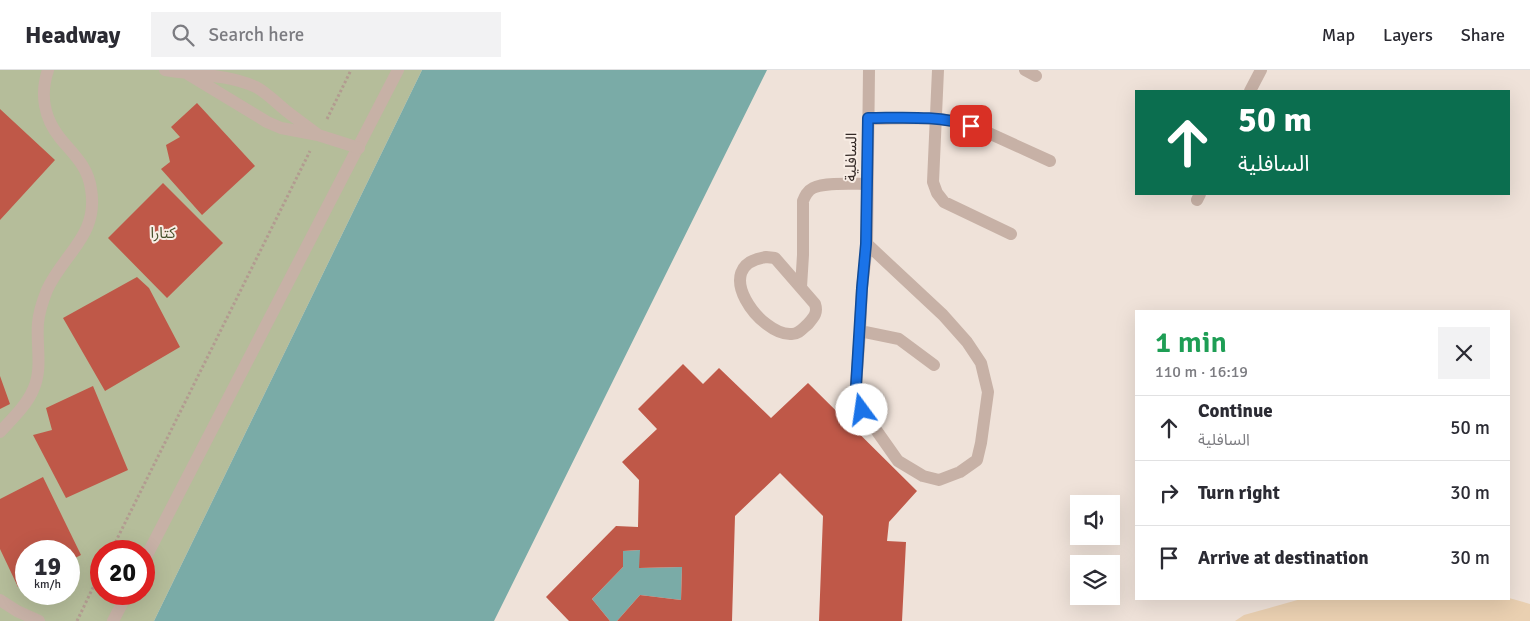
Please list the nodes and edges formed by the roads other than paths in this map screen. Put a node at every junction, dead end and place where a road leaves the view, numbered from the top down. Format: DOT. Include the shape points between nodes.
graph roads {
  1 [pos="48,70"];
  2 [pos="165,70"];
  3 [pos="398,70"];
  4 [pos="869,70"];
  5 [pos="938,70"];
  6 [pos="1260,70"];
  7 [pos="188,74"];
  8 [pos="1250,90"];
  9 [pos="868,118"];
  10 [pos="936,119"];
  11 [pos="318,135"];
  12 [pos="359,148"];
  13 [pos="1050,161"];
  14 [pos="867,184"];
  15 [pos="1011,234"];
  16 [pos="866,244"];
  17 [pos="801,287"];
  18 [pos="860,331"];
  19 [pos="934,365"];
  20 [pos="0,432"];
  21 [pos="155,541"];
  22 [pos="0,600"];
  23 [pos="121,605"];
  24 [pos="38,621"];
  25 [pos="113,621"];
  1 -- 20 [label="street" via="44,82 44,106 53,128 79,158 86,172 91,188 91,220 75,249 55,274 40,309 38,376 33,391"];
  2 -- 7 [label="street"];
  3 -- 12 [label="street"];
  4 -- 9 [label="street, السافلية"];
  5 -- 10 [label="street"];
  6 -- 8 [label="street"];
  7 -- 11 [label="street" via="267,122"];
  7 -- 11 [label="street" via="210,75 256,87"];
  9 -- 10 [label="street"];
  9 -- 14 [label="street, السافلية"];
  10 -- 13 [label="street" via="971,126"];
  10 -- 15 [label="street" via="933,182 937,193 949,205"];
  11 -- 12 [label="street"];
  12 -- 21 [label="street"];
  14 -- 16 [label="street, السافلية"];
  14 -- 17 [label="street" via="819,186 805,196"];
  16 -- 18 [label="street, السافلية"];
  16 -- 18 [label="street, السافلية" via="943,315 982,363 988,392 977,460 960,472 938,480 923,476 898,461 862,410 856,386"];
  17 -- 17 [label="street" via="775,258 766,256 750,261 742,271 739,285 749,306 762,320 779,333 786,334 800,331 817,310"];
  18 -- 19 [label="street" via="899,339"];
  22 -- 24 [label="street"];
  23 -- 25 [label="street"];
}
